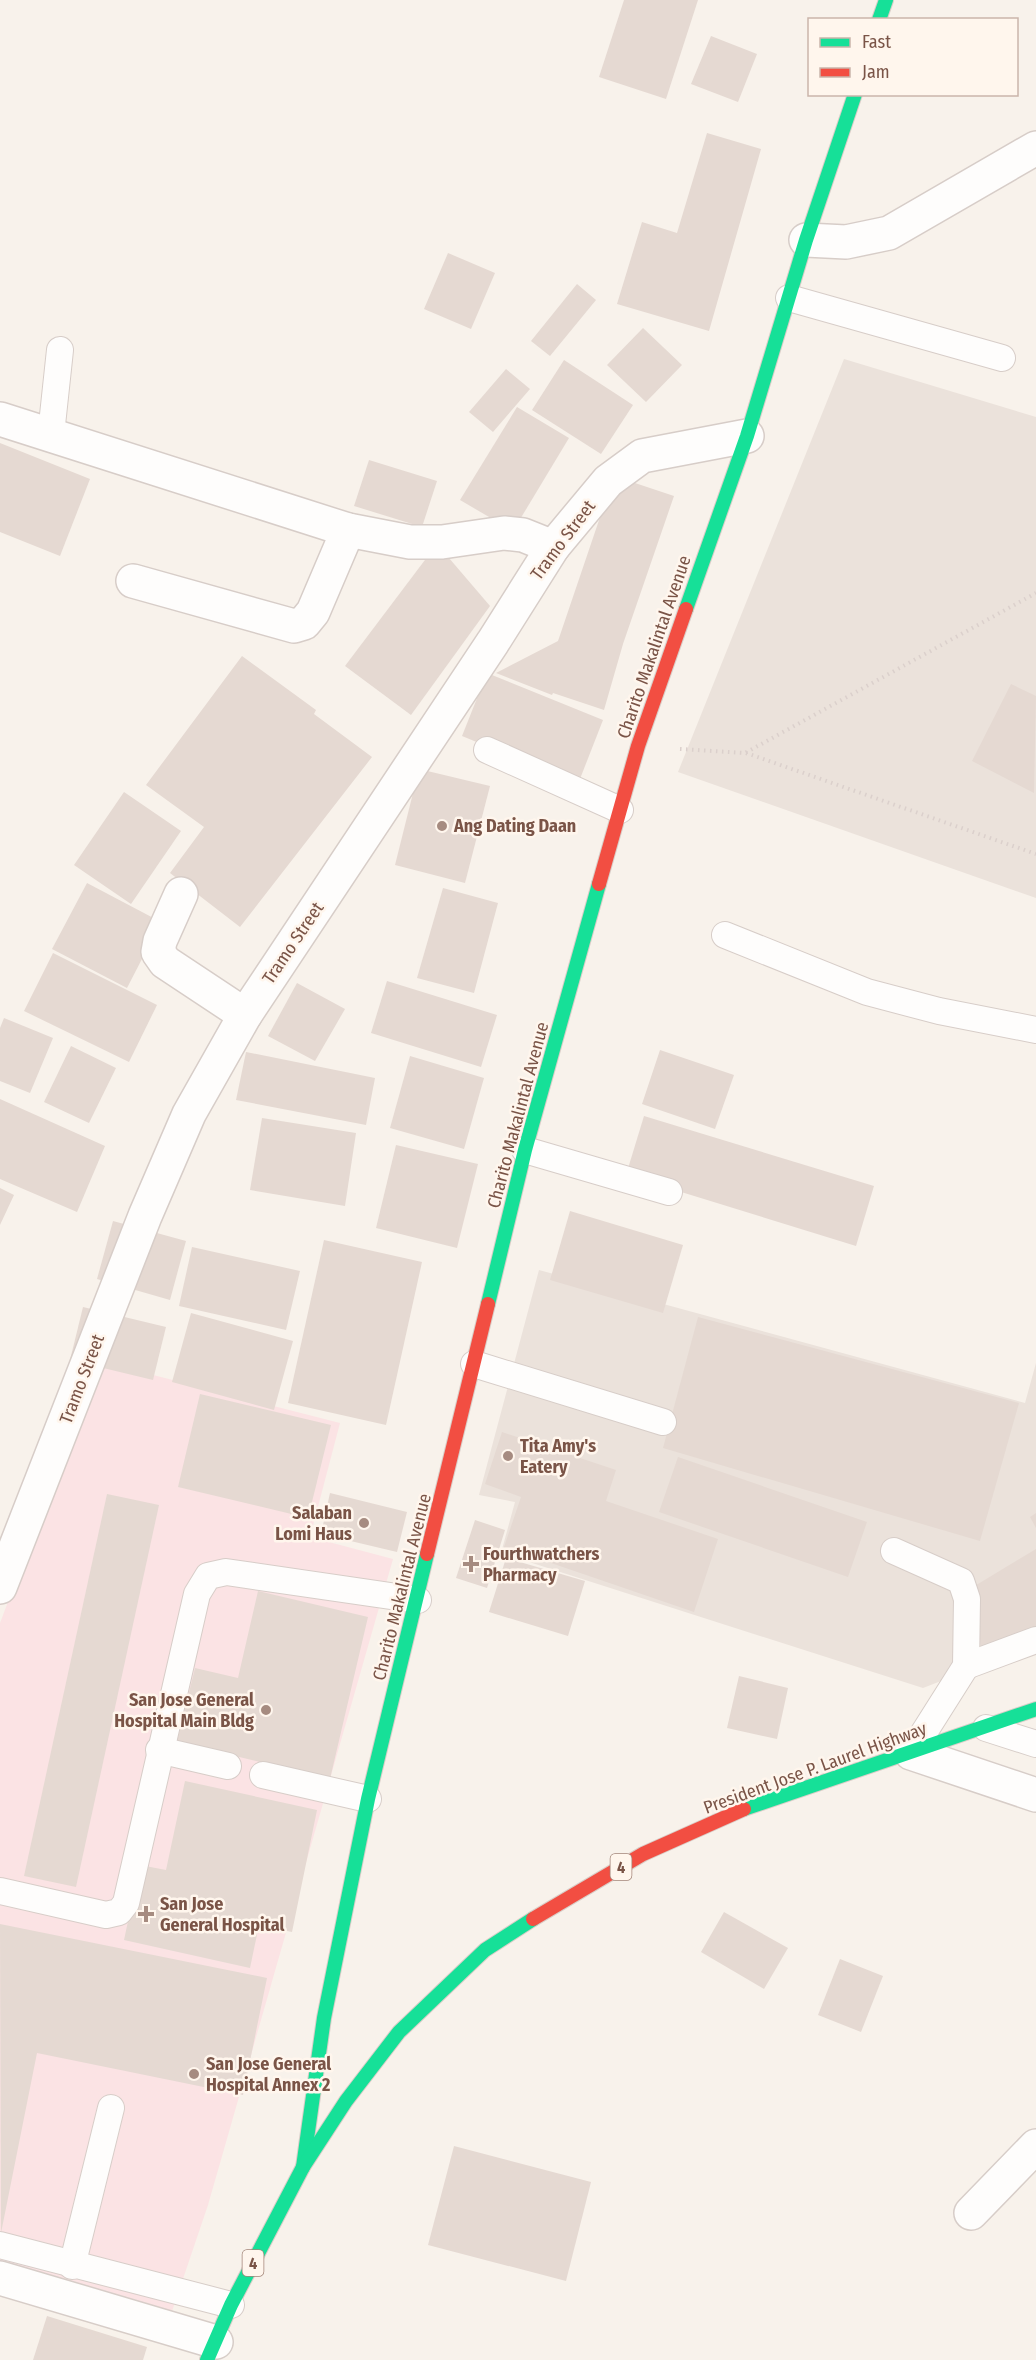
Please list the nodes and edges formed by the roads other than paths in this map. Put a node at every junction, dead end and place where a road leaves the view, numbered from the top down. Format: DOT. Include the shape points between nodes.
graph roads {
  1 [pos="886,0"];
  2 [pos="880,18"];
  3 [pos="854,96"];
  4 [pos="1036,148"];
  5 [pos="806,240"];
  6 [pos="789,298"];
  7 [pos="60,350"];
  8 [pos="1002,358"];
  9 [pos="0,419"];
  10 [pos="51,434"];
  11 [pos="747,436"];
  12 [pos="348,530"];
  13 [pos="553,547"];
  14 [pos="133,581"];
  15 [pos="487,750"];
  16 [pos="620,810"];
  17 [pos="182,894"];
  18 [pos="725,936"];
  19 [pos="245,1015"];
  20 [pos="1036,1030"];
  21 [pos="525,1150"];
  22 [pos="669,1192"];
  23 [pos="474,1364"];
  24 [pos="663,1422"];
  25 [pos="894,1551"];
  26 [pos="0,1587"];
  27 [pos="418,1600"];
  28 [pos="1036,1640"];
  29 [pos="966,1666"];
  30 [pos="1036,1709"];
  31 [pos="986,1728"];
  32 [pos="1036,1744"];
  33 [pos="159,1750"];
  34 [pos="911,1753"];
  35 [pos="228,1766"];
  36 [pos="263,1774"];
  37 [pos="1036,1795"];
  38 [pos="368,1799"];
  39 [pos="0,1891"];
  40 [pos="111,2108"];
  41 [pos="1036,2146"];
  42 [pos="303,2167"];
  43 [pos="971,2213"];
  44 [pos="0,2246"];
  45 [pos="72,2266"];
  46 [pos="0,2278"];
  47 [pos="231,2305"];
  48 [pos="211,2351"];
  1 -- 2 [label="main road"];
  3 -- 5 [label="main road, Charito Makalintal Avenue"];
  4 -- 5 [label="street" via="889,233 846,242"];
  5 -- 6 [label="main road, Charito Makalintal Avenue"];
  6 -- 8 [label="lane"];
  6 -- 11 [label="main road, Charito Makalintal Avenue"];
  7 -- 10 [label="lane"];
  9 -- 10 [label="street"];
  10 -- 12 [label="street"];
  11 -- 13 [label="street, Tramo Street" via="642,456 608,481"];
  11 -- 16 [label="main road, Charito Makalintal Avenue" via="638,746"];
  12 -- 13 [label="street" via="410,542 442,542 504,533 523,535"];
  12 -- 14 [label="street" via="313,612 304,623 294,626"];
  13 -- 19 [label="street, Tramo Street"];
  15 -- 16 [label="lane"];
  16 -- 21 [label="main road, Charito Makalintal Avenue"];
  17 -- 19 [label="street" via="160,941 159,952 165,962"];
  18 -- 20 [label="lane" via="867,992"];
  19 -- 26 [label="street, Tramo Street" via="189,1114"];
  21 -- 22 [label="lane"];
  21 -- 23 [label="main road, Charito Makalintal Avenue"];
  23 -- 24 [label="lane"];
  23 -- 27 [label="main road, Charito Makalintal Avenue"];
  25 -- 29 [label="lane" via="961,1581 967,1599"];
  27 -- 33 [label="lane" via="226,1572 207,1576 197,1594"];
  27 -- 38 [label="main road, Charito Makalintal Avenue"];
  28 -- 29 [label="lane"];
  29 -- 34 [label="lane"];
  30 -- 31 [label="main road, President Jose P. Laurel Highway / 4"];
  31 -- 32 [label="lane"];
  31 -- 34 [label="main road, President Jose P. Laurel Highway / 4"];
  33 -- 35 [label="lane"];
  33 -- 39 [label="lane" via="126,1903 119,1912 106,1915"];
  34 -- 37 [label="street"];
  34 -- 42 [label="main road, President Jose P. Laurel Highway / 4" via="743,1809 653,1849 485,1950 399,2032 346,2101"];
  36 -- 38 [label="lane"];
  38 -- 42 [label="main road, Charito Makalintal Avenue" via="324,2018"];
  40 -- 45 [label="lane"];
  41 -- 43 [label="street"];
  42 -- 47 [label="main road, President Jose P. Laurel Highway / 4"];
  44 -- 45 [label="lane"];
  45 -- 47 [label="lane"];
  46 -- 48 [label="street"];
  47 -- 48 [label="main road, President Jose P. Laurel Highway / 4"];
}
